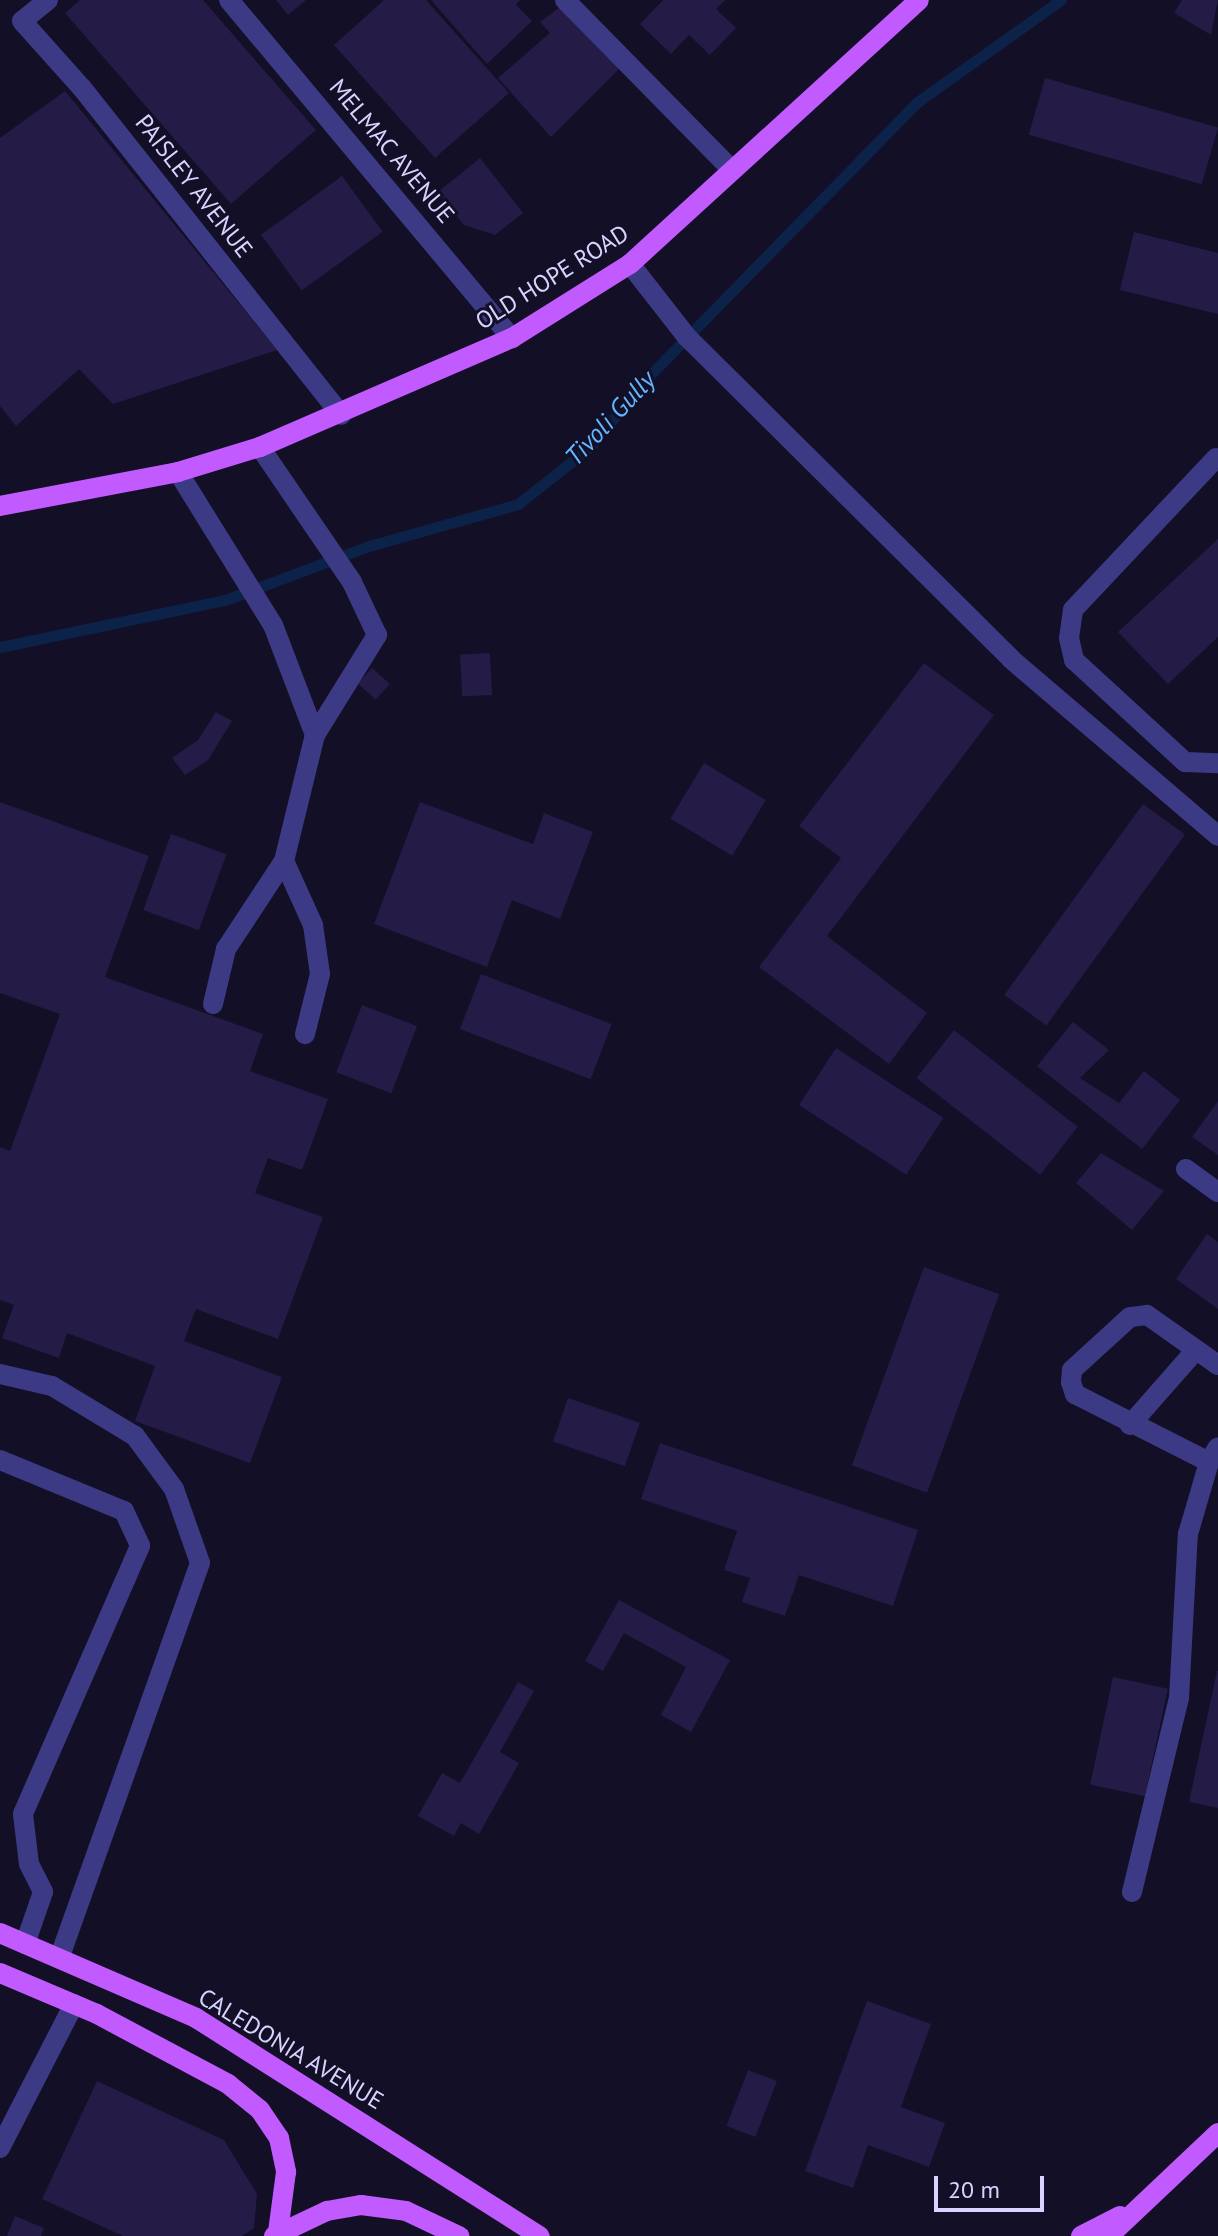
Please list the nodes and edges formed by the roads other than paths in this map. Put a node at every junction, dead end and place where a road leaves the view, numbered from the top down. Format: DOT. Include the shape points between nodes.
graph roads {
  1 [pos="48,0"];
  2 [pos="229,0"];
  3 [pos="565,0"];
  4 [pos="919,0"];
  5 [pos="732,170"];
  6 [pos="630,264"];
  7 [pos="512,338"];
  8 [pos="341,415"];
  9 [pos="260,447"];
  10 [pos="1216,458"];
  11 [pos="178,472"];
  12 [pos="0,506"];
  13 [pos="315,735"];
  14 [pos="1218,763"];
  15 [pos="1217,838"];
  16 [pos="284,861"];
  17 [pos="213,1004"];
  18 [pos="305,1034"];
  19 [pos="1186,1169"];
  20 [pos="1218,1192"];
  21 [pos="1196,1350"];
  22 [pos="1218,1365"];
  23 [pos="0,1374"];
  24 [pos="1130,1425"];
  25 [pos="1214,1454"];
  26 [pos="0,1460"];
  27 [pos="1132,1892"];
  28 [pos="0,1933"];
  29 [pos="25,1944"];
  30 [pos="59,1958"];
  31 [pos="0,1973"];
  32 [pos="74,2004"];
  33 [pos="1218,2133"];
  34 [pos="0,2148"];
  35 [pos="1133,2210"];
  36 [pos="276,2234"];
  37 [pos="459,2236"];
  38 [pos="540,2236"];
  39 [pos="1081,2236"];
  40 [pos="1109,2236"];
  1 -- 8 [label="street, PAISLEY AVENUE" via="22,21 82,88"];
  2 -- 7 [label="street, MELMAC AVENUE"];
  3 -- 5 [label="street"];
  4 -- 5 [label="main road, OLD HOPE ROAD"];
  5 -- 6 [label="main road, OLD HOPE ROAD"];
  6 -- 7 [label="main road, OLD HOPE ROAD"];
  6 -- 15 [label="street" via="687,337 1011,659"];
  7 -- 8 [label="main road, OLD HOPE ROAD"];
  8 -- 9 [label="main road, OLD HOPE ROAD"];
  9 -- 11 [label="main road, OLD HOPE ROAD"];
  9 -- 13 [label="street" via="352,582 377,635"];
  10 -- 14 [label="street" via="1073,610 1069,638 1074,660 1185,762"];
  11 -- 12 [label="main road, OLD HOPE ROAD"];
  11 -- 13 [label="street" via="273,625"];
  13 -- 16 [label="street"];
  16 -- 17 [label="street" via="226,949"];
  16 -- 18 [label="street" via="313,925 320,974"];
  19 -- 20 [label="street"];
  21 -- 22 [label="street"];
  21 -- 24 [label="street"];
  21 -- 24 [label="street" via="1147,1315 1130,1317 1072,1370 1075,1394"];
  23 -- 30 [label="street" via="52,1386 135,1436 174,1489 200,1563"];
  24 -- 25 [label="street"];
  25 -- 27 [label="street" via="1188,1534 1179,1698"];
  26 -- 29 [label="street" via="124,1511 140,1546 23,1814 29,1864 43,1892"];
  28 -- 29 [label="main road, CALEDONIA AVENUE"];
  29 -- 30 [label="main road, CALEDONIA AVENUE"];
  30 -- 38 [label="main road, CALEDONIA AVENUE" via="196,2018"];
  31 -- 32 [label="main road"];
  32 -- 34 [label="street"];
  32 -- 36 [label="main road" via="228,2084 260,2110 279,2138 286,2172"];
  33 -- 35 [label="main road"];
  35 -- 39 [label="main road"];
  35 -- 40 [label="main road"];
  36 -- 37 [label="main road" via="327,2211 361,2205 406,2211"];
}
